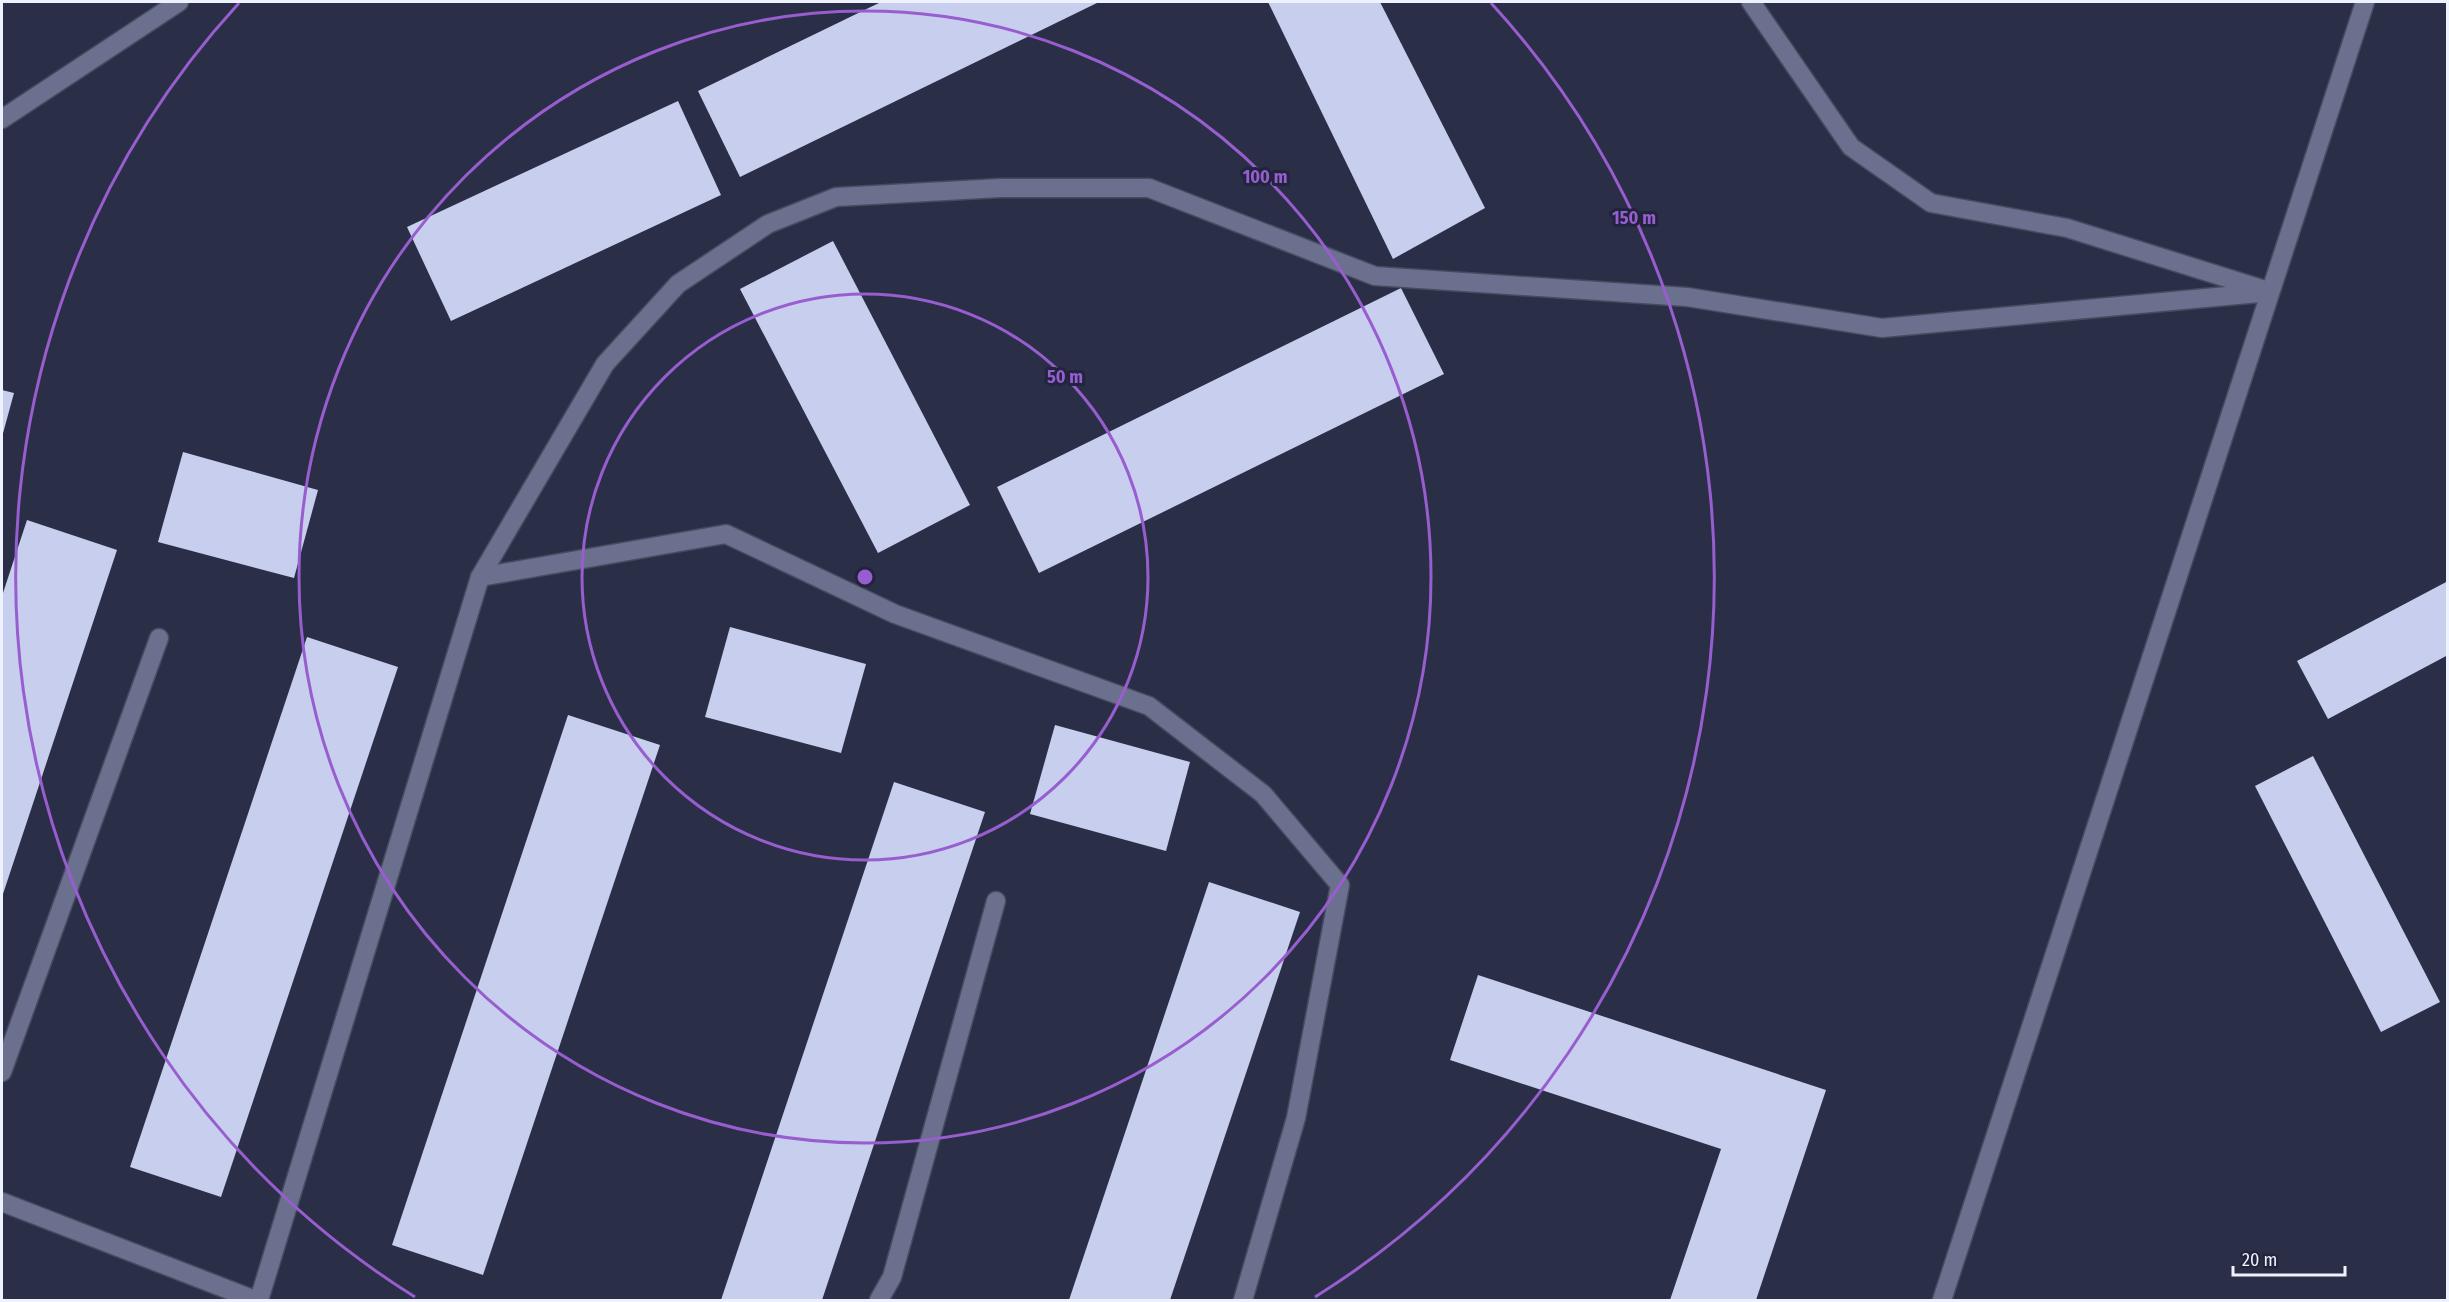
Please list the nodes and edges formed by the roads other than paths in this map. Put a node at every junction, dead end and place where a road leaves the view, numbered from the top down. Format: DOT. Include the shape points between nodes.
graph roads {
  1 [pos="179,2"];
  2 [pos="1752,2"];
  3 [pos="2365,2"];
  4 [pos="2,118"];
  5 [pos="2270,292"];
  6 [pos="480,577"];
  7 [pos="159,638"];
  8 [pos="996,901"];
  9 [pos="2,1072"];
  10 [pos="2,1202"];
  11 [pos="257,1300"];
  12 [pos="879,1300"];
  13 [pos="1242,1300"];
  14 [pos="1942,1300"];
  1 -- 4 [label="street"];
  2 -- 5 [label="street" via="1851,147 1931,203 2067,228"];
  3 -- 5 [label="street"];
  5 -- 6 [label="street" via="1882,328 1687,297 1375,276 1149,188 1000,188 836,197 768,224 678,284 604,364"];
  5 -- 14 [label="street"];
  6 -- 11 [label="street"];
  6 -- 13 [label="street" via="726,534 895,614 1149,706 1263,794 1340,885 1296,1118"];
  7 -- 9 [label="street"];
  8 -- 12 [label="street" via="891,1277"];
  10 -- 11 [label="street"];
}
